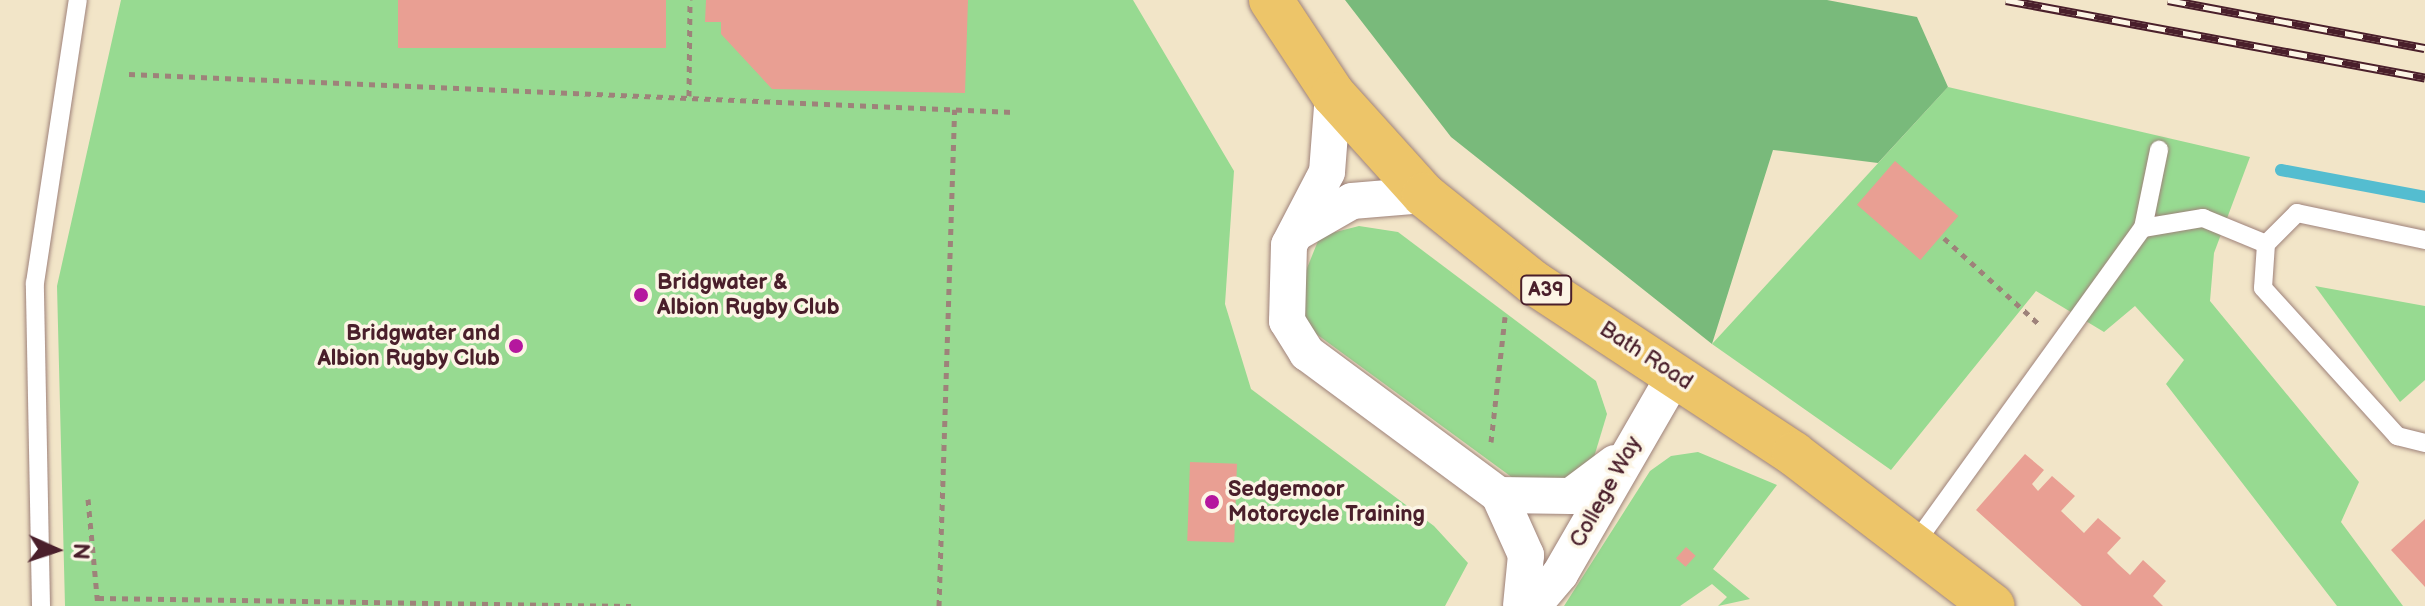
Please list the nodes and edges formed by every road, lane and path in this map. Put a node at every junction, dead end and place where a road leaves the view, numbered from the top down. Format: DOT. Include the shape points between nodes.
graph roads {
  1 [pos="78,0"];
  2 [pos="690,0"];
  3 [pos="1271,0"];
  4 [pos="129,74"];
  5 [pos="1333,94"];
  6 [pos="689,96"];
  7 [pos="955,109"];
  8 [pos="1013,112"];
  9 [pos="2159,150"];
  10 [pos="1424,195"];
  11 [pos="2143,228"];
  12 [pos="1297,233"];
  13 [pos="1944,238"];
  14 [pos="2425,240"];
  15 [pos="2266,244"];
  16 [pos="1534,283"];
  17 [pos="2061,343"];
  18 [pos="1675,375"];
  19 [pos="2425,443"];
  20 [pos="1627,451"];
  21 [pos="1490,489"];
  22 [pos="88,499"];
  23 [pos="1914,545"];
  24 [pos="98,598"];
  25 [pos="41,606"];
  26 [pos="98,606"];
  27 [pos="631,606"];
  28 [pos="939,606"];
  29 [pos="1521,606"];
  30 [pos="1533,606"];
  31 [pos="1993,606"];
  1 -- 25 [label="lane" via="35,283"];
  2 -- 6 [label="path"];
  3 -- 5 [label="main road, Bath Road / A39"];
  4 -- 6 [label="path"];
  5 -- 10 [label="main road, Bath Road / A39"];
  5 -- 12 [label="street" via="1327,172"];
  6 -- 7 [label="path"];
  7 -- 8 [label="path"];
  7 -- 28 [label="path"];
  9 -- 11 [label="lane"];
  10 -- 12 [label="street" via="1352,201"];
  10 -- 16 [label="main road, Bath Road / A39"];
  11 -- 15 [label="lane" via="2203,218"];
  11 -- 17 [label="lane"];
  12 -- 21 [label="street" via="1282,280 1287,321 1307,353"];
  13 -- 17 [label="path"];
  14 -- 15 [label="lane" via="2297,213"];
  15 -- 19 [label="lane" via="2263,288 2397,436"];
  16 -- 18 [label="main road, Bath Road / A39"];
  16 -- 21 [label="path" via="1505,316"];
  17 -- 23 [label="lane"];
  18 -- 20 [label="street, College Way"];
  18 -- 23 [label="main road, Bath Road / A39"];
  20 -- 21 [label="street" via="1592,486 1571,496"];
  20 -- 30 [label="street, College Way" via="1591,524"];
  21 -- 29 [label="street" via="1526,555"];
  22 -- 24 [label="path"];
  23 -- 31 [label="main road, Bath Road / A39"];
  24 -- 26 [label="path"];
  24 -- 27 [label="path"];
}
